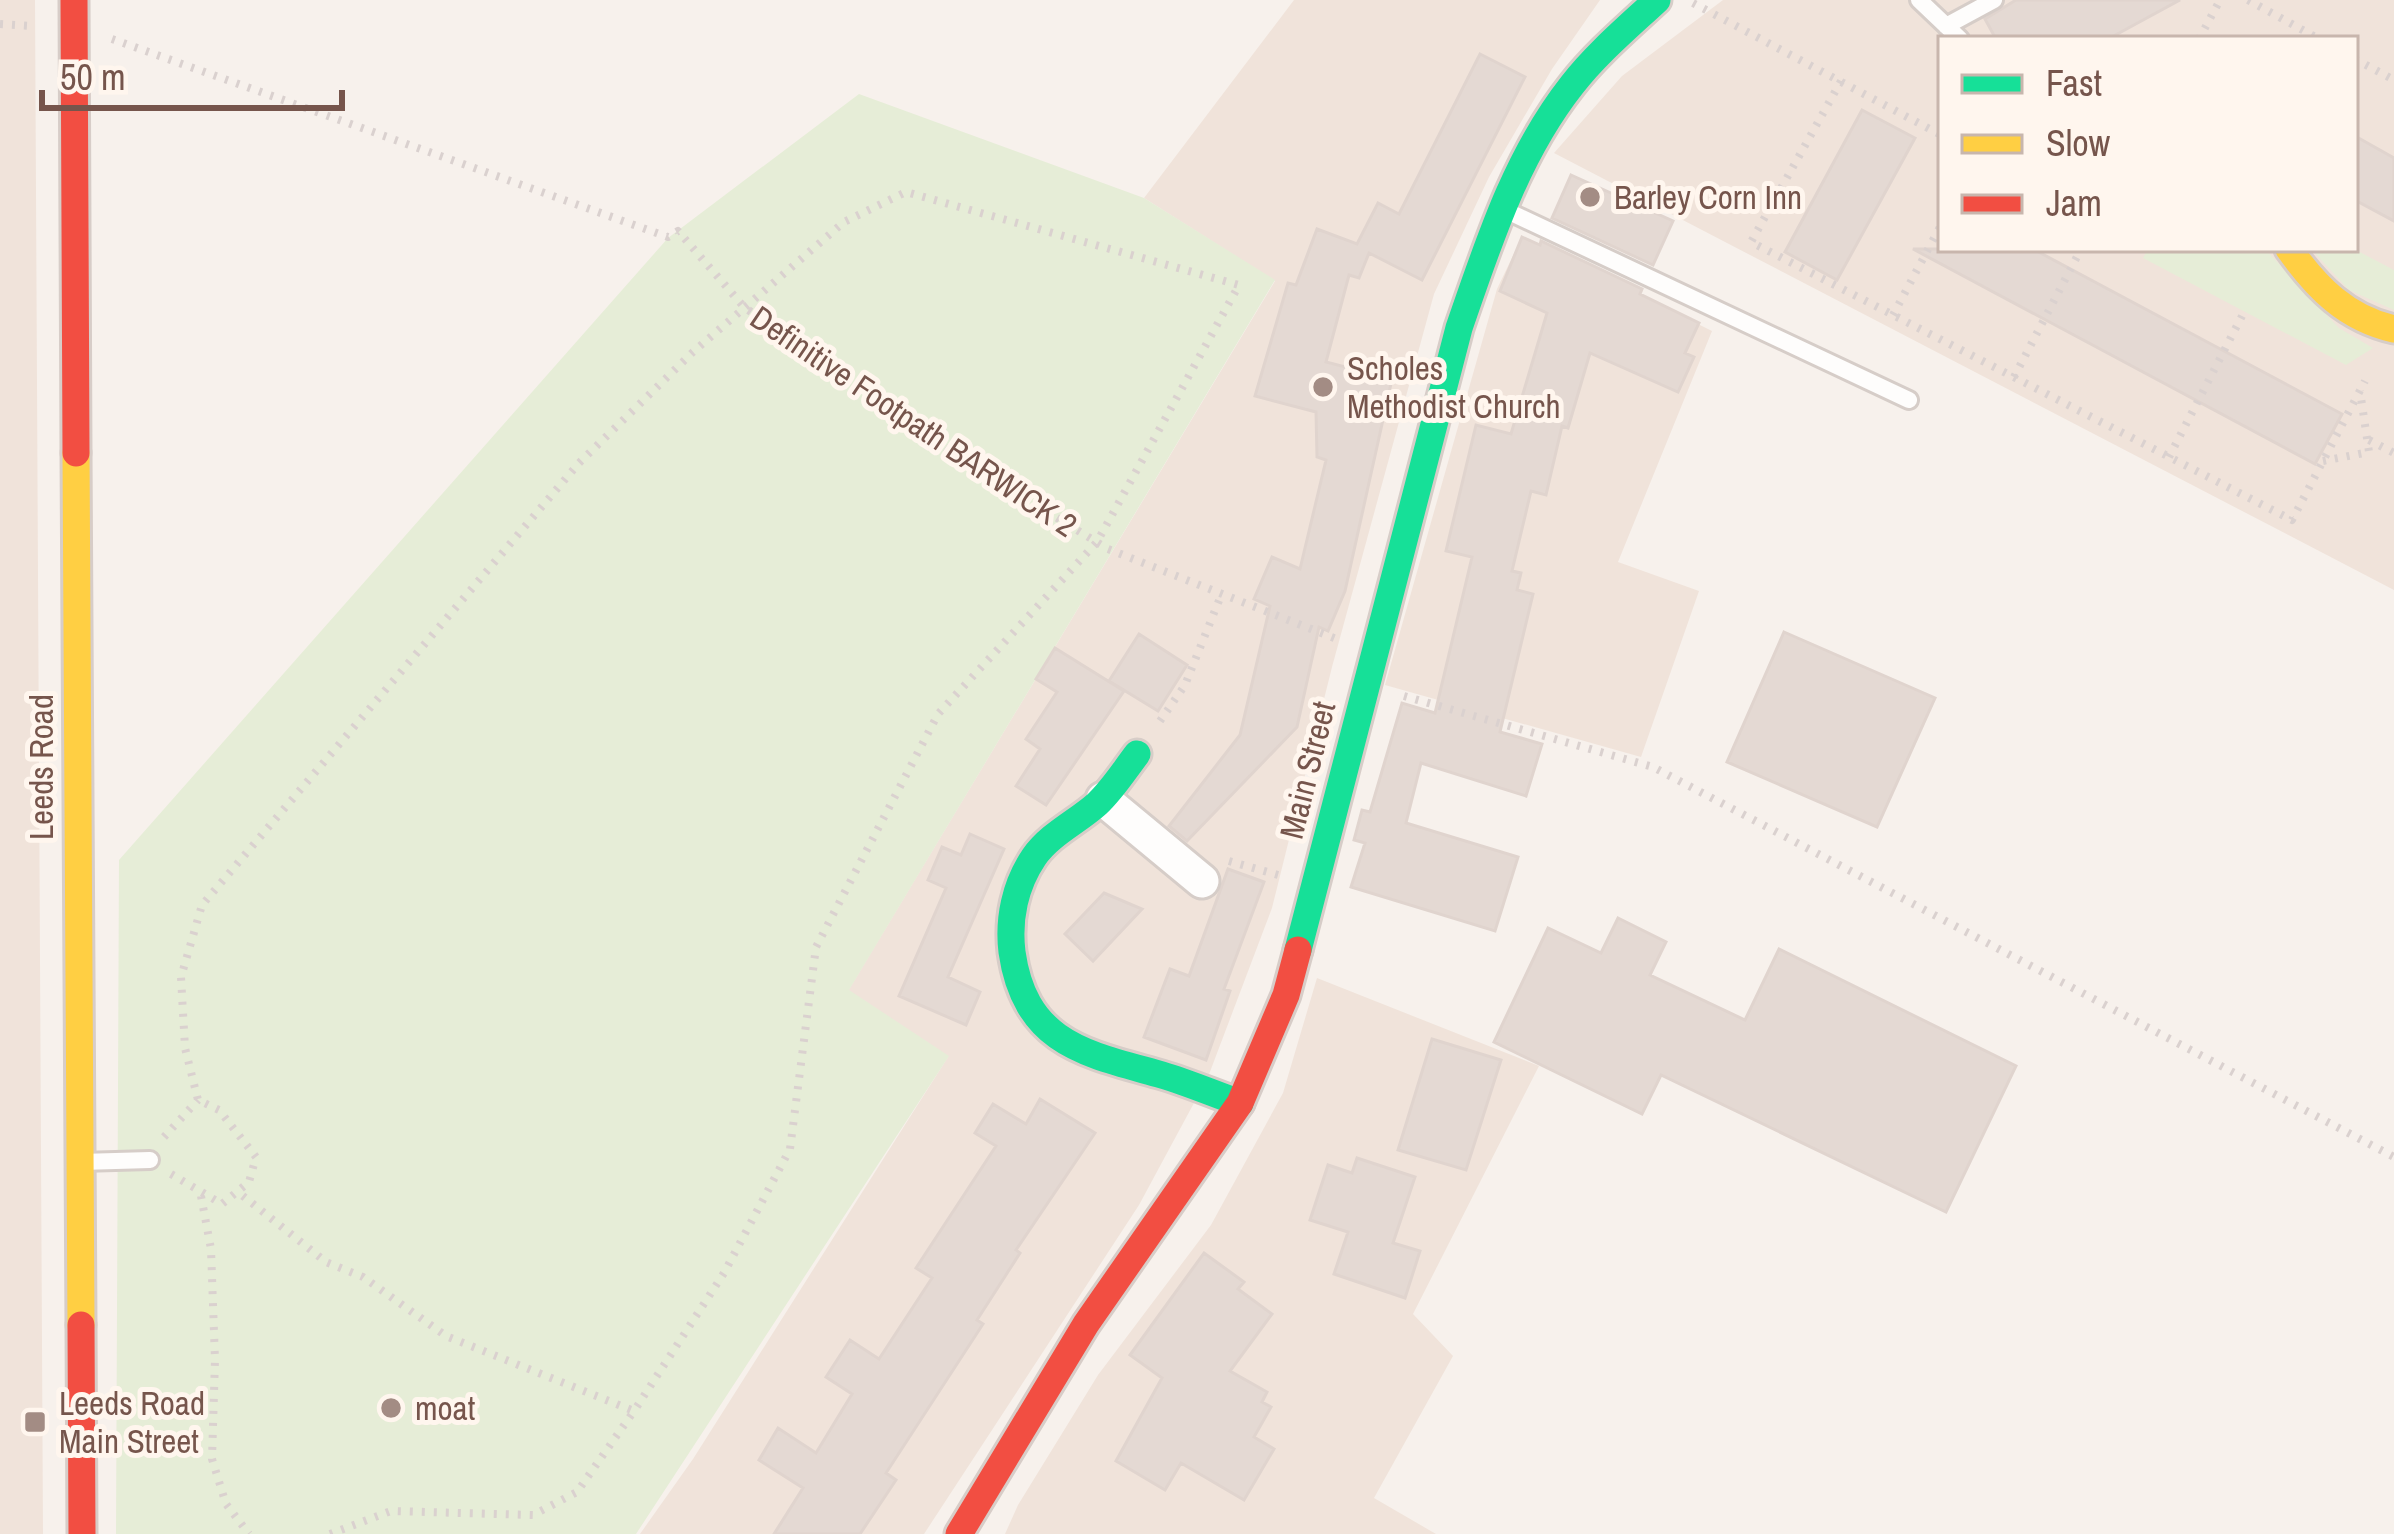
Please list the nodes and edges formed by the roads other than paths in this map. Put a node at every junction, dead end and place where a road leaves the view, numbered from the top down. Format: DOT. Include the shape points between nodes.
graph roads {
  1 [pos="74,0"];
  2 [pos="1657,0"];
  3 [pos="1919,0"];
  4 [pos="1994,0"];
  5 [pos="1953,32"];
  6 [pos="1502,208"];
  7 [pos="2291,252"];
  8 [pos="2394,329"];
  9 [pos="1909,400"];
  10 [pos="1137,754"];
  11 [pos="1102,799"];
  12 [pos="1202,881"];
  13 [pos="1240,1103"];
  14 [pos="147,1160"];
  15 [pos="80,1162"];
  16 [pos="970,1530"];
  17 [pos="82,1534"];
  1 -- 15 [label="street, Leeds Road"];
  2 -- 6 [label="street, Main Street" via="1570,86"];
  3 -- 5 [label="lane"];
  4 -- 5 [label="lane"];
  6 -- 9 [label="lane"];
  6 -- 13 [label="street, Main Street" via="1459,328 1286,995"];
  7 -- 8 [label="street" via="2324,294"];
  10 -- 11 [label="street"];
  11 -- 12 [label="street"];
  11 -- 13 [label="street" via="1058,832 1019,885 1010,917 1018,983 1034,1012 1085,1054"];
  13 -- 16 [label="street, Main Street" via="1086,1324"];
  14 -- 15 [label="lane"];
  15 -- 17 [label="street, Leeds Road"];
}
